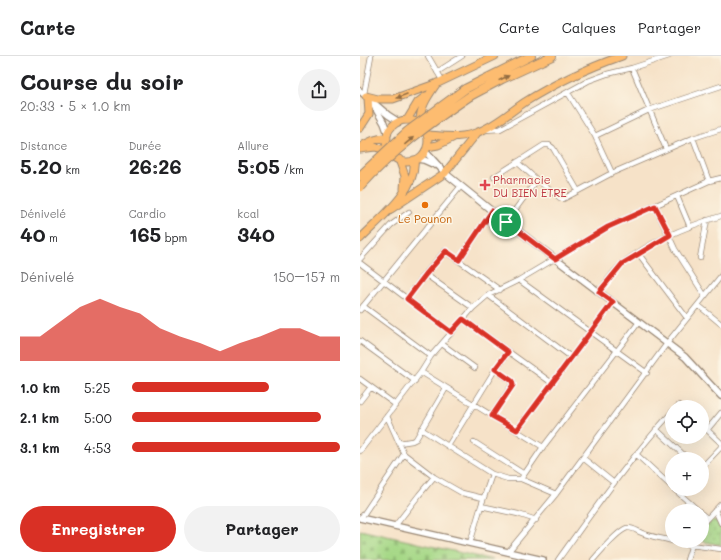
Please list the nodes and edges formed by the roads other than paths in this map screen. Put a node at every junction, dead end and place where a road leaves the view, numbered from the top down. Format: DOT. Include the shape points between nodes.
graph roads {
  1 [pos="371,56"];
  2 [pos="428,56"];
  3 [pos="462,56"];
  4 [pos="495,56"];
  5 [pos="531,56"];
  6 [pos="552,56"];
  7 [pos="622,56"];
  8 [pos="669,56"];
  9 [pos="632,68"];
  10 [pos="437,72"];
  11 [pos="440,81"];
  12 [pos="721,86"];
  13 [pos="468,92"];
  14 [pos="568,93"];
  15 [pos="428,95"];
  16 [pos="366,96"];
  17 [pos="649,110"];
  18 [pos="407,120"];
  19 [pos="399,122"];
  20 [pos="420,124"];
  21 [pos="360,128"];
  22 [pos="721,129"];
  23 [pos="480,132"];
  24 [pos="427,134"];
  25 [pos="387,136"];
  26 [pos="595,136"];
  27 [pos="454,137"];
  28 [pos="693,138"];
  29 [pos="360,149"];
  30 [pos="426,149"];
  31 [pos="666,149"];
  32 [pos="389,151"];
  33 [pos="399,160"];
  34 [pos="415,160"];
  35 [pos="517,162"];
  36 [pos="444,171"];
  37 [pos="612,173"];
  38 [pos="360,176"];
  39 [pos="494,177"];
  40 [pos="721,178"];
  41 [pos="537,180"];
  42 [pos="709,181"];
  43 [pos="460,186"];
  44 [pos="360,187"];
  45 [pos="578,191"];
  46 [pos="403,193"];
  47 [pos="677,196"];
  48 [pos="655,206"];
  49 [pos="391,209"];
  50 [pos="492,211"];
  51 [pos="409,212"];
  52 [pos="721,216"];
  53 [pos="707,220"];
  54 [pos="506,222"];
  55 [pos="690,227"];
  56 [pos="670,235"];
  57 [pos="360,239"];
  58 [pos="638,253"];
  59 [pos="700,258"];
  60 [pos="360,259"];
  61 [pos="555,259"];
  62 [pos="459,260"];
  63 [pos="360,263"];
  64 [pos="426,274"];
  65 [pos="721,276"];
  66 [pos="519,280"];
  67 [pos="383,281"];
  68 [pos="500,290"];
  69 [pos="599,292"];
  70 [pos="488,295"];
  71 [pos="706,296"];
  72 [pos="407,299"];
  73 [pos="613,302"];
  74 [pos="698,305"];
  75 [pos="362,308"];
  76 [pos="473,308"];
  77 [pos="688,318"];
  78 [pos="463,319"];
  79 [pos="639,322"];
  80 [pos="721,324"];
  81 [pos="451,332"];
  82 [pos="591,333"];
  83 [pos="360,341"];
  84 [pos="668,342"];
  85 [pos="442,344"];
  86 [pos="617,351"];
  87 [pos="508,352"];
  88 [pos="431,356"];
  89 [pos="571,357"];
  90 [pos="475,368"];
  91 [pos="495,369"];
  92 [pos="421,372"];
  93 [pos="647,372"];
  94 [pos="360,379"];
  95 [pos="415,381"];
  96 [pos="552,383"];
  97 [pos="371,387"];
  98 [pos="446,388"];
  99 [pos="721,396"];
  100 [pos="360,401"];
  101 [pos="473,404"];
  102 [pos="396,405"];
  103 [pos="721,413"];
  104 [pos="387,416"];
  105 [pos="492,416"];
  106 [pos="665,419"];
  107 [pos="421,428"];
  108 [pos="709,428"];
  109 [pos="656,429"];
  110 [pos="517,430"];
  111 [pos="709,432"];
  112 [pos="474,442"];
  113 [pos="721,442"];
  114 [pos="399,443"];
  115 [pos="363,444"];
  116 [pos="448,446"];
  117 [pos="544,447"];
  118 [pos="721,447"];
  119 [pos="360,451"];
  120 [pos="681,452"];
  121 [pos="404,454"];
  122 [pos="636,454"];
  123 [pos="583,458"];
  124 [pos="709,460"];
  125 [pos="492,474"];
  126 [pos="524,474"];
  127 [pos="434,477"];
  128 [pos="521,479"];
  129 [pos="665,479"];
  130 [pos="614,483"];
  131 [pos="556,494"];
  132 [pos="683,496"];
  133 [pos="484,498"];
  134 [pos="692,504"];
  135 [pos="721,504"];
  136 [pos="481,506"];
  137 [pos="715,510"];
  138 [pos="709,516"];
  139 [pos="360,518"];
  140 [pos="536,520"];
  141 [pos="721,523"];
  142 [pos="395,526"];
  143 [pos="665,539"];
  144 [pos="470,543"];
  145 [pos="709,546"];
  146 [pos="691,548"];
  147 [pos="721,548"];
  148 [pos="508,552"];
  149 [pos="543,560"];
  150 [pos="558,560"];
  151 [pos="593,560"];
  152 [pos="688,560"];
  1 -- 16 [label="street"];
  2 -- 10 [label="street"];
  3 -- 10 [label="street"];
  4 -- 11 [label="main road"];
  5 -- 13 [label="highway"];
  13 -- 6 [label="highway, one-way"];
  7 -- 23 [label="main road" via="554,85"];
  8 -- 9 [label="street"];
  9 -- 14 [label="street" via="588,81"];
  9 -- 17 [label="street"];
  10 -- 11 [label="street"];
  11 -- 15 [label="main road"];
  11 -- 16 [label="main road, one-way" via="393,99"];
  12 -- 17 [label="street"];
  13 -- 38 [label="highway, bridge" via="408,131"];
  44 -- 13 [label="highway, one-way, bridge" via="394,153"];
  14 -- 23 [label="street" via="500,129"];
  14 -- 26 [label="street"];
  15 -- 18 [label="main road" via="418,102"];
  15 -- 20 [label="main road" via="421,110"];
  16 -- 19 [label="street"];
  16 -- 21 [label="main road" via="369,114"];
  16 -- 25 [label="street" via="384,123"];
  17 -- 26 [label="street"];
  17 -- 31 [label="street"];
  18 -- 19 [label="main road"];
  18 -- 20 [label="main road"];
  19 -- 25 [label="main road" via="392,127"];
  20 -- 24 [label="main road"];
  22 -- 28 [label="street"];
  23 -- 27 [label="main road"];
  23 -- 36 [label="main road"];
  24 -- 27 [label="main road"];
  24 -- 30 [label="main road"];
  25 -- 29 [label="main road" via="372,141"];
  25 -- 32 [label="main road"];
  26 -- 37 [label="street"];
  27 -- 30 [label="main road"];
  28 -- 31 [label="street"];
  28 -- 42 [label="street"];
  29 -- 32 [label="main road" via="375,148"];
  30 -- 34 [label="main road"];
  30 -- 36 [label="street"];
  31 -- 37 [label="street"];
  32 -- 33 [label="main road"];
  33 -- 34 [label="main road"];
  33 -- 46 [label="main road" via="405,176"];
  34 -- 36 [label="street" via="432,164"];
  34 -- 46 [label="main road" via="412,176"];
  35 -- 39 [label="street"];
  35 -- 41 [label="street"];
  35 -- 45 [label="street" via="544,145 549,145"];
  36 -- 43 [label="street"];
  36 -- 49 [label="main road"];
  37 -- 45 [label="street"];
  40 -- 42 [label="street"];
  41 -- 45 [label="street" via="560,198 566,198"];
  41 -- 54 [label="street"];
  42 -- 47 [label="street"];
  43 -- 50 [label="street"];
  43 -- 67 [label="street"];
  46 -- 49 [label="main road"];
  47 -- 48 [label="street"];
  47 -- 55 [label="street"];
  48 -- 56 [label="street"];
  48 -- 61 [label="street" via="608,227"];
  49 -- 57 [label="main road"];
  50 -- 54 [label="street"];
  50 -- 62 [label="street"];
  51 -- 60 [label="street" via="391,225"];
  52 -- 53 [label="street"];
  53 -- 55 [label="street"];
  53 -- 59 [label="street"];
  54 -- 61 [label="street"];
  55 -- 56 [label="street"];
  56 -- 58 [label="street"];
  56 -- 71 [label="street" via="675,249"];
  58 -- 69 [label="street" via="618,268"];
  58 -- 77 [label="street"];
  61 -- 66 [label="street"];
  61 -- 69 [label="street"];
  62 -- 64 [label="street" via="446,251"];
  62 -- 68 [label="street"];
  63 -- 67 [label="street"];
  64 -- 72 [label="street"];
  64 -- 76 [label="street"];
  65 -- 71 [label="street"];
  66 -- 68 [label="street"];
  66 -- 82 [label="street"];
  67 -- 72 [label="street"];
  67 -- 75 [label="street"];
  68 -- 70 [label="street"];
  69 -- 73 [label="street"];
  70 -- 76 [label="street"];
  70 -- 89 [label="street"];
  71 -- 74 [label="street"];
  72 -- 81 [label="street"];
  73 -- 79 [label="street"];
  73 -- 82 [label="street"];
  74 -- 77 [label="street"];
  74 -- 80 [label="street"];
  75 -- 88 [label="street"];
  76 -- 78 [label="street"];
  77 -- 84 [label="street"];
  78 -- 81 [label="street"];
  78 -- 87 [label="street"];
  79 -- 84 [label="street"];
  79 -- 86 [label="street"];
  81 -- 85 [label="street"];
  82 -- 86 [label="street"];
  82 -- 89 [label="street"];
  83 -- 95 [label="street"];
  84 -- 93 [label="street"];
  84 -- 99 [label="street" via="686,357"];
  85 -- 88 [label="street"];
  85 -- 90 [label="street"];
  86 -- 93 [label="street"];
  86 -- 117 [label="street"];
  87 -- 91 [label="street"];
  87 -- 96 [label="street"];
  88 -- 92 [label="street"];
  89 -- 96 [label="street"];
  91 -- 101 [label="street"];
  91 -- 105 [label="street" via="513,383"];
  92 -- 95 [label="street"];
  92 -- 98 [label="street"];
  93 -- 123 [label="street"];
  94 -- 97 [label="street"];
  95 -- 102 [label="street"];
  96 -- 110 [label="street"];
  97 -- 100 [label="street"];
  97 -- 102 [label="street"];
  98 -- 101 [label="street"];
  98 -- 107 [label="street"];
  101 -- 105 [label="street"];
  101 -- 116 [label="street"];
  102 -- 104 [label="street"];
  103 -- 108 [label="street"];
  104 -- 114 [label="street"];
  104 -- 115 [label="street"];
  105 -- 110 [label="street"];
  106 -- 109 [label="street"];
  107 -- 114 [label="street" via="416,439"];
  107 -- 116 [label="street"];
  109 -- 120 [label="street"];
  109 -- 122 [label="street"];
  110 -- 117 [label="street"];
  111 -- 113 [label="street"];
  112 -- 126 [label="street"];
  114 -- 121 [label="street"];
  115 -- 119 [label="street"];
  116 -- 125 [label="street"];
  117 -- 126 [label="street"];
  118 -- 124 [label="street"];
  121 -- 127 [label="street"];
  121 -- 139 [label="street"];
  122 -- 129 [label="street"];
  122 -- 130 [label="street"];
  123 -- 130 [label="street"];
  123 -- 131 [label="street"];
  125 -- 128 [label="street" via="508,479"];
  125 -- 133 [label="street"];
  126 -- 128 [label="street"];
  127 -- 133 [label="street" via="462,492"];
  127 -- 142 [label="street"];
  128 -- 131 [label="street"];
  130 -- 150 [label="street"];
  131 -- 140 [label="street"];
  132 -- 134 [label="street"];
  133 -- 136 [label="street"];
  135 -- 137 [label="street"];
  136 -- 140 [label="street"];
  136 -- 144 [label="street"];
  137 -- 138 [label="street"];
  137 -- 141 [label="street"];
  139 -- 142 [label="street"];
  140 -- 148 [label="street"];
  142 -- 144 [label="street"];
  143 -- 151 [label="street" via="627,528"];
  144 -- 148 [label="street"];
  145 -- 147 [label="street"];
  146 -- 152 [label="street"];
  148 -- 149 [label="street"];
}
